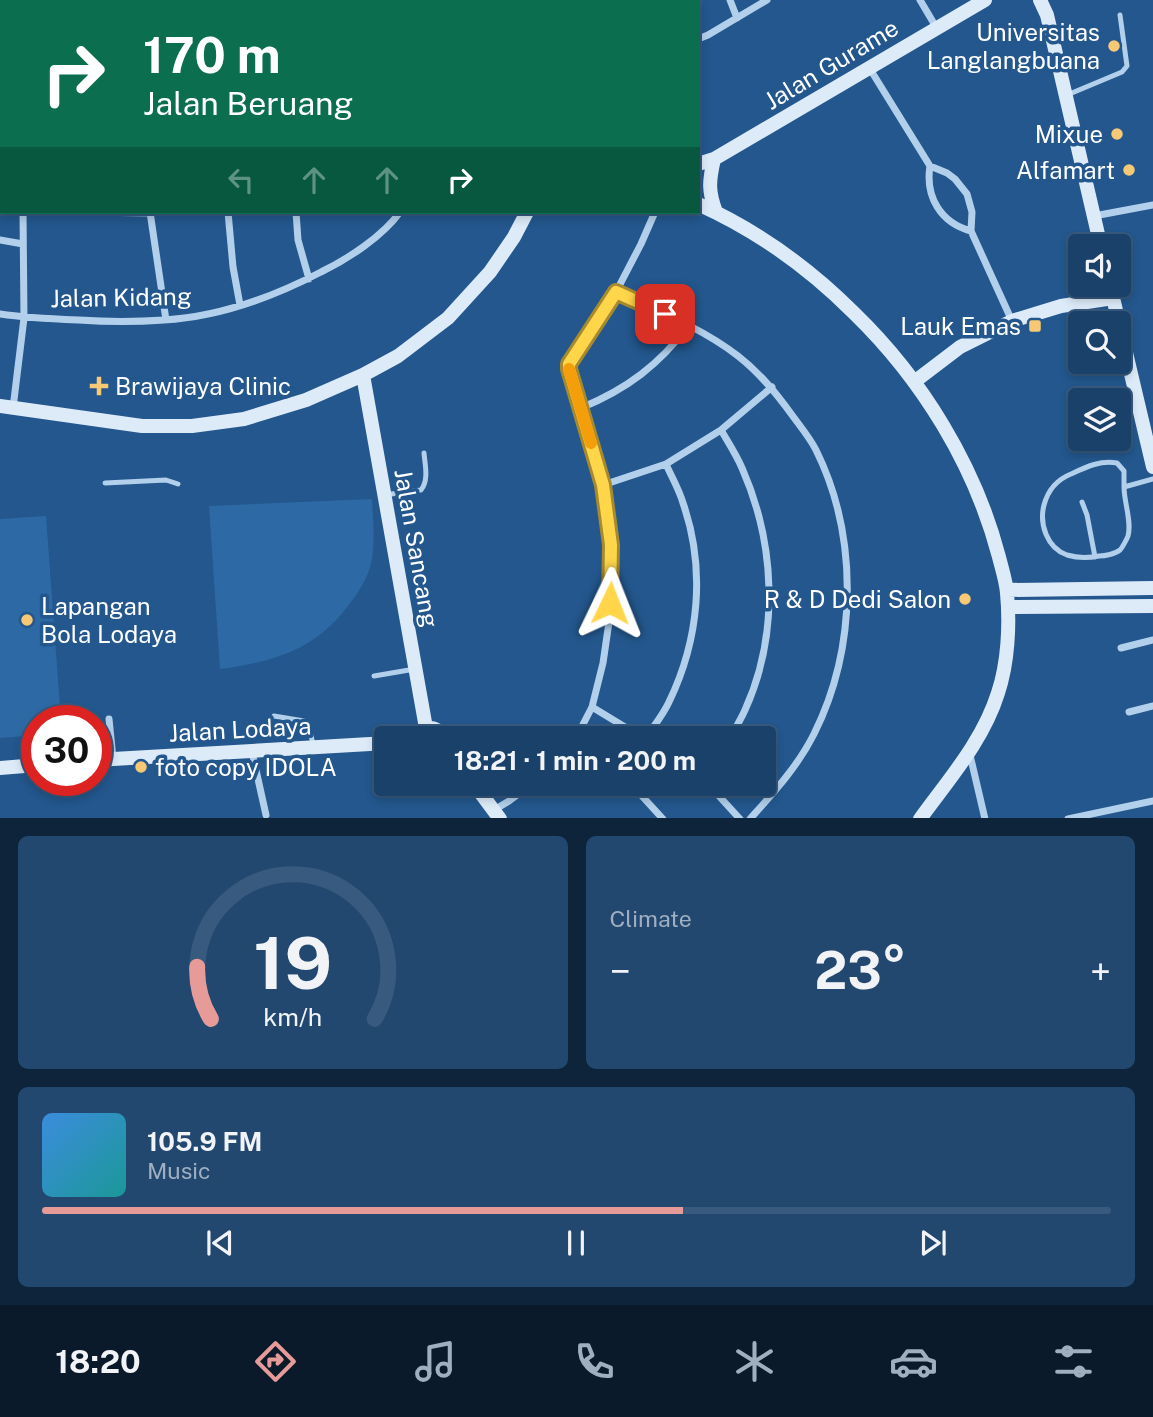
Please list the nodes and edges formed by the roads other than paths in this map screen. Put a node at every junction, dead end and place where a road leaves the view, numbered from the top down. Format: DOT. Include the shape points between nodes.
graph roads {
  1 [pos="730,0"];
  2 [pos="767,0"];
  3 [pos="920,0"];
  4 [pos="985,0"];
  5 [pos="1040,0"];
  6 [pos="1048,0"];
  7 [pos="1047,15"];
  8 [pos="1120,15"];
  9 [pos="737,18"];
  10 [pos="936,27"];
  11 [pos="700,38"];
  12 [pos="870,69"];
  13 [pos="1065,95"];
  14 [pos="714,159"];
  15 [pos="700,163"];
  16 [pos="930,166"];
  17 [pos="700,205"];
  18 [pos="1153,205"];
  19 [pos="716,212"];
  20 [pos="23,214"];
  21 [pos="150,214"];
  22 [pos="228,214"];
  23 [pos="296,214"];
  24 [pos="399,214"];
  25 [pos="526,214"];
  26 [pos="654,214"];
  27 [pos="1093,216"];
  28 [pos="971,231"];
  29 [pos="1098,234"];
  30 [pos="0,240"];
  31 [pos="23,244"];
  32 [pos="309,279"];
  33 [pos="616,292"];
  34 [pos="1093,297"];
  35 [pos="1112,297"];
  36 [pos="240,306"];
  37 [pos="0,314"];
  38 [pos="24,318"];
  39 [pos="166,320"];
  40 [pos="1012,321"];
  41 [pos="689,325"];
  42 [pos="363,375"];
  43 [pos="914,382"];
  44 [pos="772,387"];
  45 [pos="6,407"];
  46 [pos="581,408"];
  47 [pos="721,430"];
  48 [pos="424,453"];
  49 [pos="666,464"];
  50 [pos="1153,467"];
  51 [pos="1153,479"];
  52 [pos="105,483"];
  53 [pos="178,484"];
  54 [pos="603,485"];
  55 [pos="1124,487"];
  56 [pos="384,495"];
  57 [pos="1082,502"];
  58 [pos="1095,557"];
  59 [pos="1153,588"];
  60 [pos="1007,590"];
  61 [pos="1153,606"];
  62 [pos="1008,607"];
  63 [pos="1153,640"];
  64 [pos="1121,648"];
  65 [pos="415,669"];
  66 [pos="374,676"];
  67 [pos="1153,706"];
  68 [pos="592,707"];
  69 [pos="1129,712"];
  70 [pos="274,716"];
  71 [pos="420,726"];
  72 [pos="584,726"];
  73 [pos="624,726"];
  74 [pos="653,726"];
  75 [pos="736,726"];
  76 [pos="374,744"];
  77 [pos="112,748"];
  78 [pos="314,748"];
  79 [pos="252,751"];
  80 [pos="969,752"];
  81 [pos="113,758"];
  82 [pos="21,766"];
  83 [pos="0,768"];
  84 [pos="483,796"];
  85 [pos="516,796"];
  86 [pos="642,796"];
  87 [pos="719,796"];
  88 [pos="1153,801"];
  89 [pos="497,814"];
  90 [pos="266,816"];
  91 [pos="663,818"];
  92 [pos="740,818"];
  93 [pos="750,818"];
  94 [pos="920,818"];
  95 [pos="985,818"];
  96 [pos="1068,818"];
  1 -- 9 [label="street"];
  2 -- 9 [label="street"];
  3 -- 10 [label="street"];
  4 -- 10 [label="street, Jalan Gurame"];
  5 -- 7 [label="street"];
  6 -- 7 [label="street"];
  7 -- 13 [label="street"];
  8 -- 13 [label="lane" via="1127,66"];
  9 -- 11 [label="street"];
  10 -- 12 [label="street, Jalan Gurame"];
  12 -- 14 [label="street, Jalan Gurame"];
  12 -- 16 [label="street"];
  13 -- 27 [label="street"];
  14 -- 15 [label="street, Jalan Gurame"];
  14 -- 19 [label="street" via="710,195"];
  16 -- 28 [label="street" via="947,173 967,194"];
  16 -- 28 [label="street" via="928,182 935,204 950,222"];
  17 -- 19 [label="street"];
  18 -- 27 [label="street"];
  19 -- 43 [label="street" via="821,282 855,313"];
  20 -- 31 [label="street"];
  21 -- 39 [label="street"];
  22 -- 36 [label="street"];
  23 -- 32 [label="street"];
  24 -- 32 [label="street, Jalan Kidang" via="346,259"];
  25 -- 42 [label="street" via="490,272 449,318"];
  26 -- 33 [label="street"];
  27 -- 29 [label="street"];
  28 -- 40 [label="street"];
  30 -- 31 [label="street"];
  31 -- 38 [label="street"];
  32 -- 36 [label="street, Jalan Kidang"];
  33 -- 41 [label="street"];
  33 -- 46 [label="street" via="569,364"];
  34 -- 40 [label="street"];
  35 -- 50 [label="street"];
  36 -- 39 [label="street, Jalan Kidang"];
  37 -- 38 [label="street, Jalan Kidang"];
  38 -- 39 [label="street, Jalan Kidang"];
  38 -- 45 [label="street"];
  40 -- 43 [label="street" via="960,347"];
  41 -- 44 [label="street" via="738,356"];
  41 -- 46 [label="street" via="642,375"];
  42 -- 45 [label="street" via="306,400 244,419 192,426 95,426"];
  42 -- 56 [label="street, Jalan Sancang"];
  43 -- 60 [label="street" via="970,477 991,528"];
  44 -- 47 [label="street"];
  44 -- 93 [label="street" via="815,448 836,504 847,572 845,625 835,680 814,734 800,759"];
  46 -- 54 [label="street"];
  47 -- 49 [label="street"];
  47 -- 75 [label="street" via="756,504 769,586 759,668"];
  48 -- 56 [label="lane" via="424,487"];
  49 -- 54 [label="street"];
  49 -- 74 [label="street" via="687,515 698,584 685,666 668,705"];
  51 -- 55 [label="lane"];
  52 -- 53 [label="lane" via="166,480"];
  54 -- 68 [label="street" via="611,545 610,609"];
  55 -- 58 [label="lane" via="1128,536 1120,550"];
  55 -- 58 [label="lane" via="1124,471 1108,461 1062,478 1048,492 1043,511 1049,540 1066,555"];
  56 -- 65 [label="street, Jalan Sancang"];
  57 -- 58 [label="lane"];
  59 -- 60 [label="street"];
  60 -- 62 [label="street"];
  61 -- 62 [label="street"];
  62 -- 80 [label="street" via="999,692"];
  63 -- 64 [label="street"];
  65 -- 66 [label="lane"];
  65 -- 71 [label="street, Jalan Sancang"];
  67 -- 69 [label="street"];
  68 -- 72 [label="street"];
  68 -- 73 [label="street"];
  70 -- 78 [label="lane" via="304,721"];
  76 -- 78 [label="street, Jalan Lodaya"];
  77 -- 81 [label="street"];
  78 -- 79 [label="street, Jalan Lodaya"];
  79 -- 81 [label="street, Jalan Lodaya"];
  79 -- 90 [label="street"];
  80 -- 94 [label="street"];
  80 -- 95 [label="street"];
  82 -- 83 [label="street"];
  84 -- 89 [label="street"];
  85 -- 89 [label="street"];
  86 -- 91 [label="street"];
  87 -- 92 [label="street"];
  88 -- 96 [label="street"];
}
